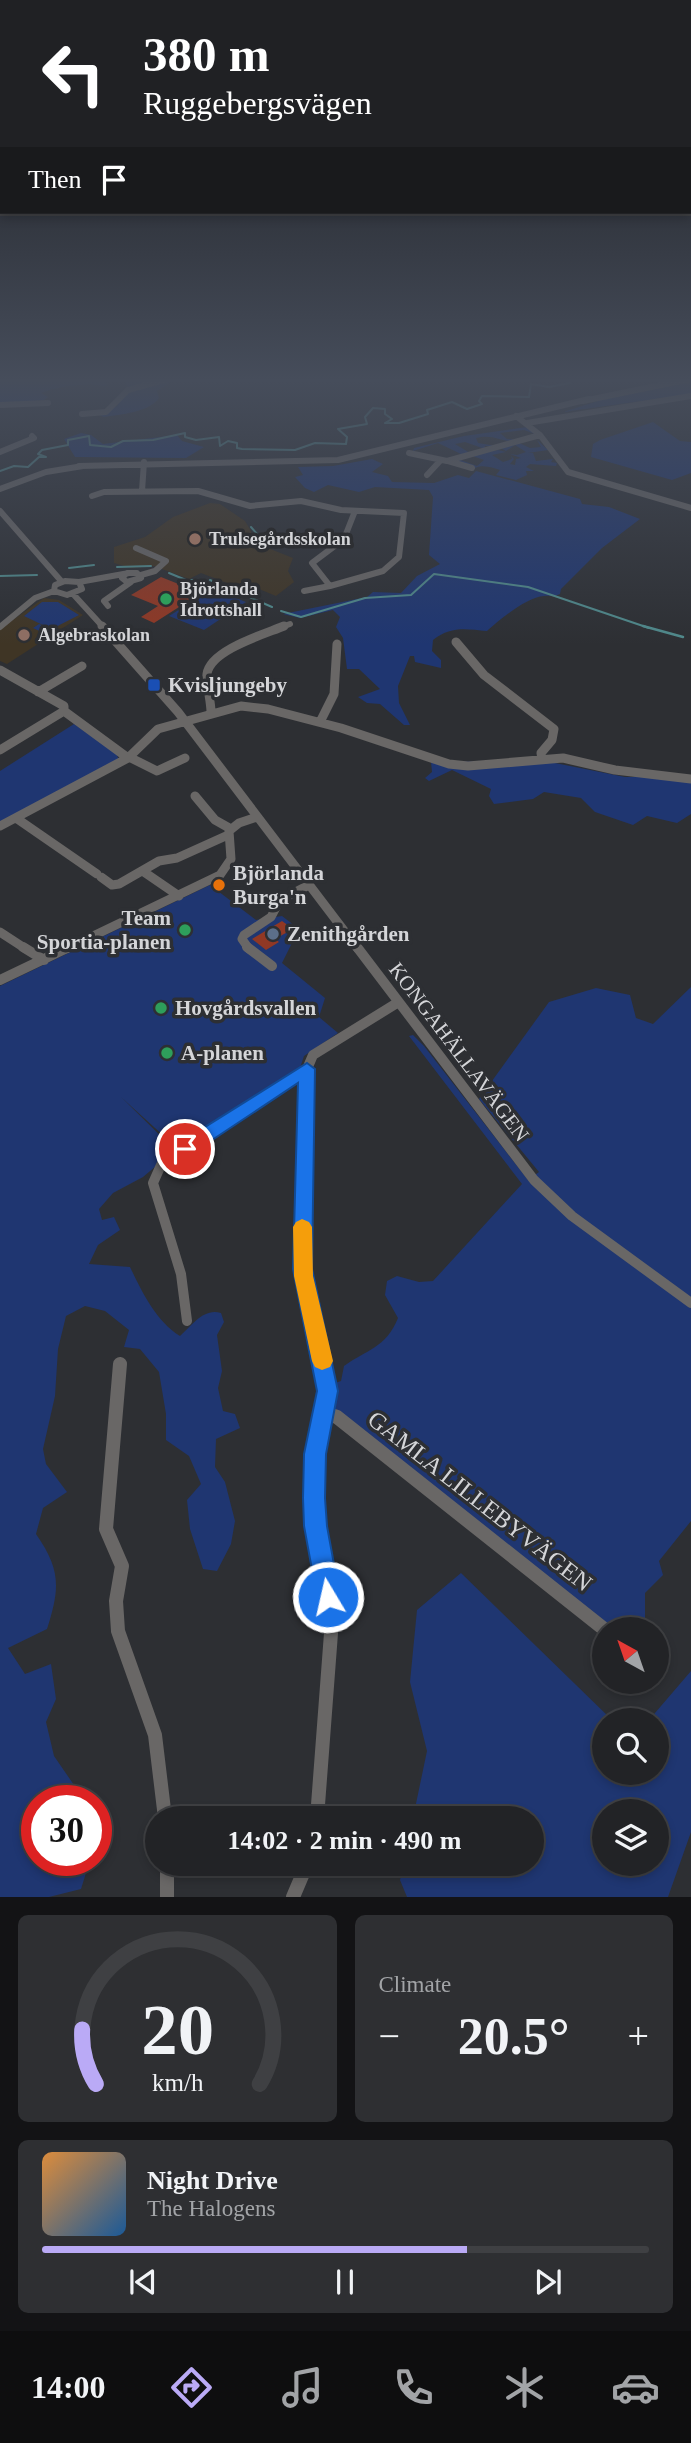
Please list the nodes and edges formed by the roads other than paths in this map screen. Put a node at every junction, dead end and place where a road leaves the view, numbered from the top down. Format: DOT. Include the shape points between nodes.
graph roads {
  1 [pos="71,468"];
  2 [pos="74,468"];
  3 [pos="144,468"];
  4 [pos="436,468"];
  5 [pos="563,468"];
  6 [pos="427,475"];
  7 [pos="0,489"];
  8 [pos="142,491"];
  9 [pos="0,495"];
  10 [pos="92,496"];
  11 [pos="691,508"];
  12 [pos="0,511"];
  13 [pos="355,511"];
  14 [pos="136,548"];
  15 [pos="129,573"];
  16 [pos="141,575"];
  17 [pos="122,579"];
  18 [pos="62,582"];
  19 [pos="131,582"];
  20 [pos="81,584"];
  21 [pos="330,586"];
  22 [pos="304,591"];
  23 [pos="54,592"];
  24 [pos="74,594"];
  25 [pos="108,606"];
  26 [pos="290,624"];
  27 [pos="0,627"];
  28 [pos="456,642"];
  29 [pos="337,644"];
  30 [pos="82,666"];
  31 [pos="0,670"];
  32 [pos="38,692"];
  33 [pos="64,711"];
  34 [pos="211,712"];
  35 [pos="184,719"];
  36 [pos="320,722"];
  37 [pos="0,750"];
  38 [pos="128,758"];
  39 [pos="185,758"];
  40 [pos="542,759"];
  41 [pos="691,779"];
  42 [pos="195,796"];
  43 [pos="257,817"];
  44 [pos="16,818"];
  45 [pos="0,826"];
  46 [pos="229,832"];
  47 [pos="144,872"];
  48 [pos="309,885"];
  49 [pos="179,896"];
  50 [pos="0,932"];
  51 [pos="44,960"];
  52 [pos="272,966"];
  53 [pos="0,980"];
  54 [pos="397,1003"];
  55 [pos="307,1069"];
  56 [pos="691,1303"];
  57 [pos="187,1321"];
  58 [pos="120,1364"];
  59 [pos="325,1413"];
  60 [pos="592,1619"];
  61 [pos="164,1806"];
  62 [pos="318,1806"];
  63 [pos="167,1876"];
  64 [pos="302,1876"];
  65 [pos="167,1897"];
  66 [pos="293,1897"];
  1 -- 7 [label="street"];
  2 -- 9 [label="street"];
  3 -- 8 [label="street"];
  4 -- 6 [label="street"];
  5 -- 11 [label="street"];
  8 -- 10 [label="street"];
  8 -- 13 [label="street" via="198,491 250,506 300,501"];
  12 -- 18 [label="street"];
  13 -- 21 [label="street" via="344,539 312,563"];
  13 -- 21 [label="street" via="404,513 399,557 383,571"];
  14 -- 16 [label="street" via="166,561"];
  15 -- 16 [label="street"];
  15 -- 17 [label="street"];
  15 -- 20 [label="street"];
  16 -- 19 [label="street"];
  17 -- 19 [label="street"];
  17 -- 20 [label="street"];
  18 -- 20 [label="street"];
  18 -- 23 [label="street"];
  19 -- 25 [label="street" via="104,601"];
  20 -- 24 [label="street"];
  21 -- 22 [label="street"];
  23 -- 24 [label="street"];
  23 -- 27 [label="street" via="35,598"];
  24 -- 35 [label="street, KONGAHÄLLAVÄGEN"];
  26 -- 34 [label="street" via="237,644 212,664 207,674"];
  28 -- 40 [label="street" via="482,674 554,729"];
  29 -- 36 [label="street" via="339,676"];
  30 -- 32 [label="street"];
  31 -- 32 [label="street"];
  32 -- 33 [label="street" via="64,706"];
  33 -- 37 [label="street"];
  33 -- 38 [label="street"];
  34 -- 35 [label="street"];
  34 -- 36 [label="street" via="251,706"];
  35 -- 38 [label="street" via="158,729"];
  35 -- 43 [label="street, KONGAHÄLLAVÄGEN"];
  36 -- 40 [label="street" via="449,764"];
  38 -- 39 [label="street" via="157,771"];
  38 -- 44 [label="street"];
  40 -- 41 [label="street" via="574,759 615,770"];
  42 -- 46 [label="street"];
  43 -- 46 [label="street"];
  43 -- 48 [label="street, KONGAHÄLLAVÄGEN"];
  44 -- 45 [label="street"];
  44 -- 47 [label="street" via="116,885"];
  46 -- 47 [label="street" via="175,859 157,861"];
  46 -- 49 [label="street" via="229,866"];
  47 -- 49 [label="street"];
  48 -- 52 [label="street" via="280,901 271,917 244,934 247,947"];
  48 -- 54 [label="street, KONGAHÄLLAVÄGEN"];
  49 -- 51 [label="street"];
  50 -- 51 [label="street"];
  51 -- 53 [label="street"];
  54 -- 55 [label="street" via="313,1055"];
  54 -- 56 [label="street, KONGAHÄLLAVÄGEN" via="534,1180 572,1216"];
  55 -- 57 [label="street" via="155,1172 153,1182 181,1274"];
  55 -- 59 [label="street" via="303,1269 326,1378"];
  58 -- 61 [label="street" via="104,1515 122,1566 116,1601 118,1631 155,1735"];
  59 -- 60 [label="street, GAMLA LILLEBYVÄGEN" via="337,1417"];
  59 -- 62 [label="street" via="315,1454 314,1514 332,1620"];
  63 -- 65 [label="street"];
  64 -- 66 [label="street"];
}
